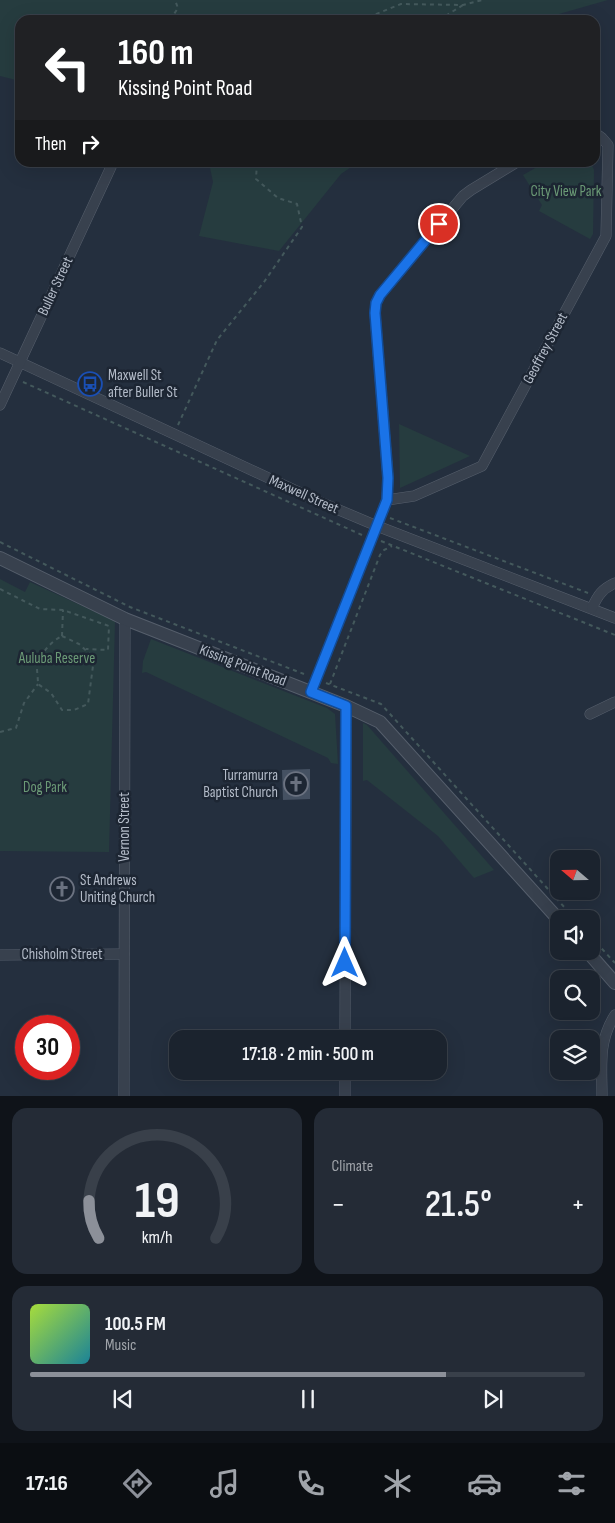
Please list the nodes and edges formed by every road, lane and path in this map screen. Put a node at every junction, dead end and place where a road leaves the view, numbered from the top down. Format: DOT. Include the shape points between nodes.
graph roads {
  1 [pos="175,0"];
  2 [pos="482,0"];
  3 [pos="463,5"];
  4 [pos="173,15"];
  5 [pos="373,15"];
  6 [pos="448,15"];
  7 [pos="600,137"];
  8 [pos="257,167"];
  9 [pos="509,167"];
  10 [pos="111,168"];
  11 [pos="0,353"];
  12 [pos="20,362"];
  13 [pos="21,381"];
  14 [pos="0,404"];
  15 [pos="174,434"];
  16 [pos="387,500"];
  17 [pos="390,518"];
  18 [pos="376,526"];
  19 [pos="362,535"];
  20 [pos="380,541"];
  21 [pos="0,542"];
  22 [pos="392,546"];
  23 [pos="0,558"];
  24 [pos="615,583"];
  25 [pos="0,589"];
  26 [pos="588,593"];
  27 [pos="592,608"];
  28 [pos="63,610"];
  29 [pos="615,618"];
  30 [pos="125,619"];
  31 [pos="615,635"];
  32 [pos="62,636"];
  33 [pos="84,649"];
  34 [pos="304,674"];
  35 [pos="38,684"];
  36 [pos="330,684"];
  37 [pos="311,692"];
  38 [pos="615,702"];
  39 [pos="346,706"];
  40 [pos="590,714"];
  41 [pos="0,732"];
  42 [pos="550,910"];
  43 [pos="600,947"];
  44 [pos="0,954"];
  45 [pos="124,954"];
  46 [pos="595,960"];
  47 [pos="615,963"];
  48 [pos="615,983"];
  49 [pos="615,1014"];
  50 [pos="345,1030"];
  51 [pos="345,1080"];
  52 [pos="124,1096"];
  53 [pos="345,1096"];
  54 [pos="602,1096"];
  1 -- 4 [label="path" via="178,8"];
  2 -- 3 [label="path"];
  3 -- 5 [label="path" via="400,4"];
  3 -- 6 [label="path"];
  7 -- 16 [label="street, Geoffrey Street" via="608,146 606,236 482,466 414,496"];
  8 -- 15 [label="path" via="256,179 278,198 297,204 302,228 217,340"];
  9 -- 16 [label="street" via="463,196 376,303"];
  10 -- 12 [label="street, Buller Street"];
  11 -- 12 [label="street, Maxwell Street"];
  12 -- 14 [label="street, Buller Street"];
  12 -- 15 [label="street, Maxwell Street"];
  13 -- 19 [label="path"];
  15 -- 18 [label="street, Maxwell Street"];
  16 -- 18 [label="street"];
  17 -- 26 [label="path"];
  18 -- 27 [label="street, Maxwell Street"];
  18 -- 37 [label="street"];
  20 -- 22 [label="path"];
  21 -- 34 [label="path" via="130,607"];
  22 -- 31 [label="path"];
  22 -- 36 [label="path" via="380,555"];
  23 -- 30 [label="street, Kissing Point Road"];
  24 -- 27 [label="street" via="598,594"];
  25 -- 28 [label="path" via="40,609"];
  27 -- 29 [label="street, Maxwell Street"];
  28 -- 32 [label="path"];
  28 -- 33 [label="path" via="109,626 108,650"];
  30 -- 37 [label="street, Kissing Point Road"];
  30 -- 45 [label="street, Vernon Street"];
  32 -- 33 [label="path"];
  32 -- 35 [label="path" via="52,641 44,653 38,667"];
  33 -- 35 [label="path" via="94,658 88,704 74,710 62,710 51,693"];
  35 -- 41 [label="path" via="24,703 16,728"];
  37 -- 39 [label="street, Kissing Point Road"];
  38 -- 40 [label="street"];
  39 -- 42 [label="street, Kissing Point Road" via="380,722"];
  39 -- 50 [label="street"];
  43 -- 47 [label="path"];
  44 -- 45 [label="street, Chisholm Street"];
  45 -- 52 [label="street, Vernon Street"];
  46 -- 48 [label="street"];
  49 -- 54 [label="street" via="604,1035"];
  51 -- 53 [label="street"];
}
